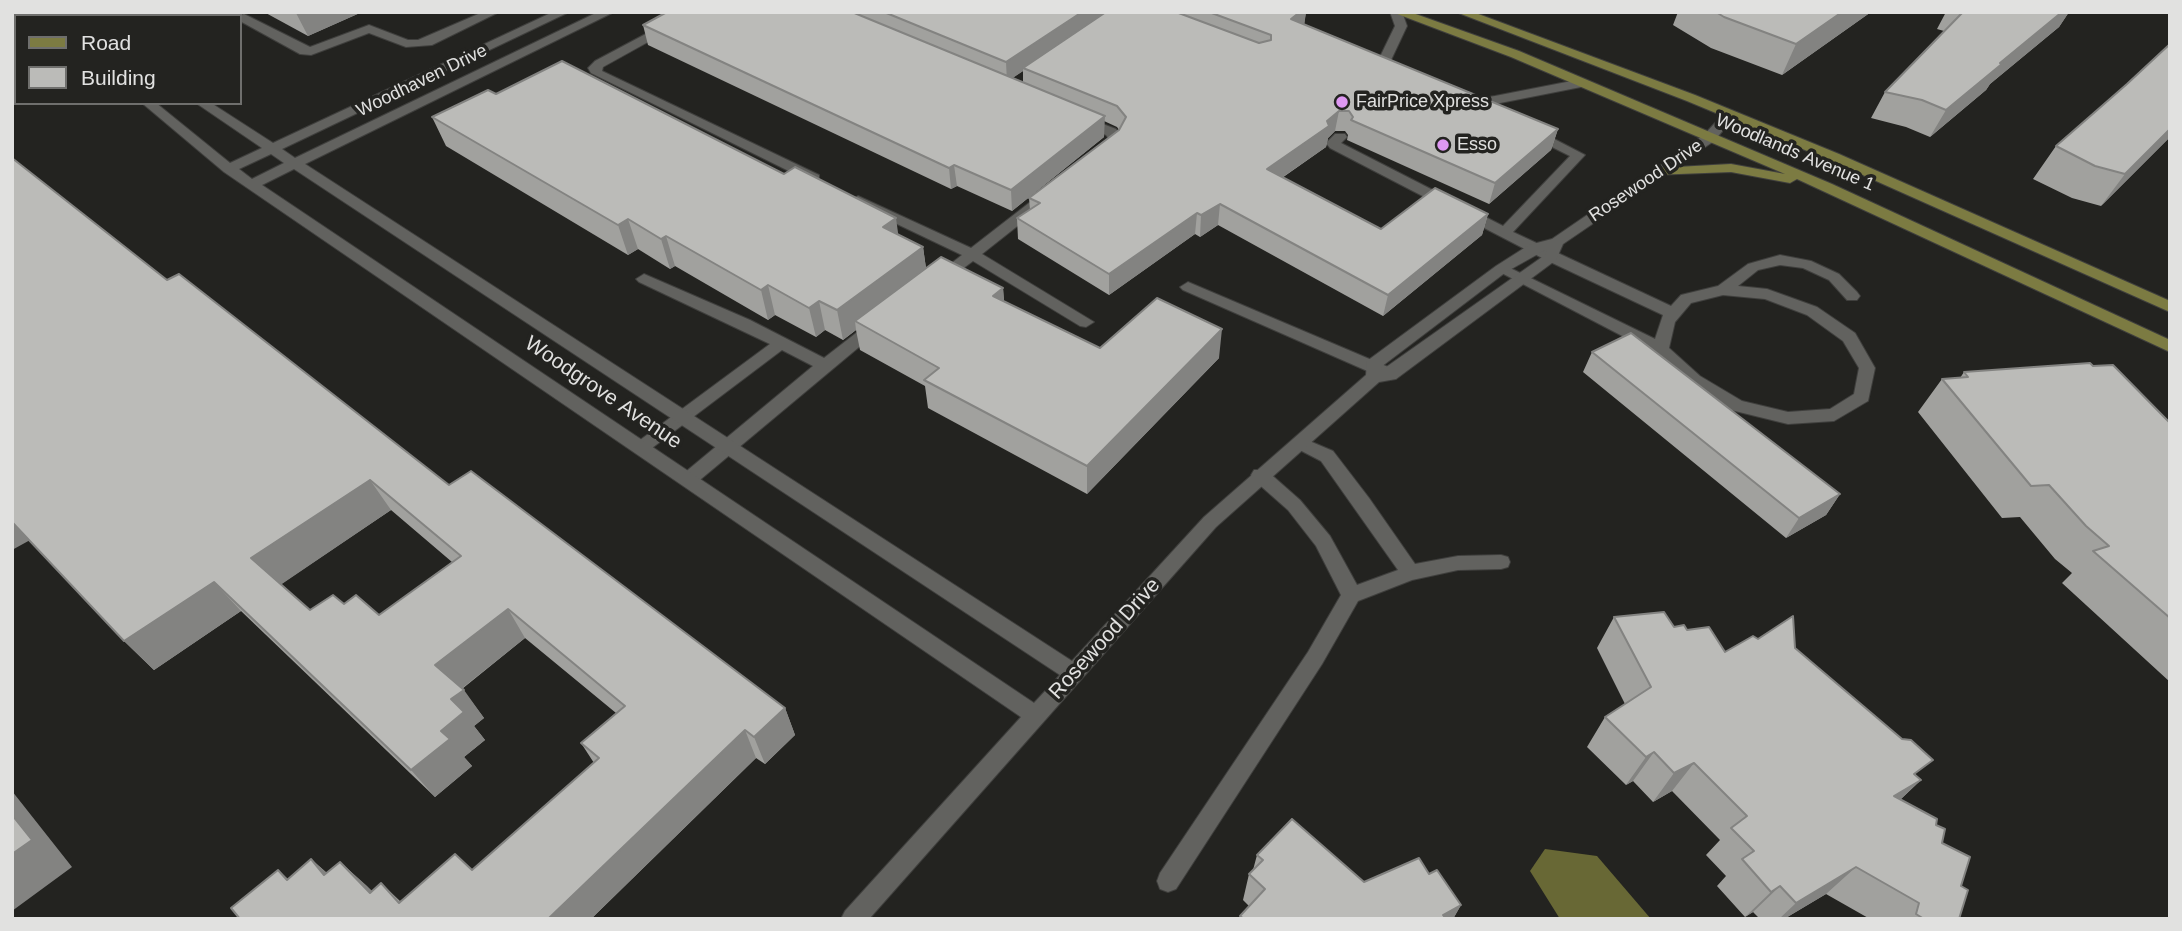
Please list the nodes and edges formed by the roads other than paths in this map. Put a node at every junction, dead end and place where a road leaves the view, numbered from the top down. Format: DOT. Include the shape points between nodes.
graph roads {
  1 [pos="493,12"];
  2 [pos="563,12"];
  3 [pos="608,12"];
  4 [pos="696,12"];
  5 [pos="1397,12"];
  6 [pos="1462,12"];
  7 [pos="242,17"];
  8 [pos="1582,83"];
  9 [pos="1413,84"];
  10 [pos="1451,96"];
  11 [pos="1476,103"];
  12 [pos="150,105"];
  13 [pos="205,105"];
  14 [pos="1498,115"];
  15 [pos="1730,115"];
  16 [pos="1073,116"];
  17 [pos="1521,126"];
  18 [pos="1340,137"];
  19 [pos="1709,138"];
  20 [pos="272,150"];
  21 [pos="295,163"];
  22 [pos="1091,163"];
  23 [pos="229,170"];
  24 [pos="1658,173"];
  25 [pos="822,182"];
  26 [pos="252,184"];
  27 [pos="1828,187"];
  28 [pos="847,194"];
  29 [pos="1048,196"];
  30 [pos="1504,233"];
  31 [pos="1534,248"];
  32 [pos="1554,250"];
  33 [pos="972,254"];
  34 [pos="1501,269"];
  35 [pos="644,279"];
  36 [pos="1520,280"];
  37 [pos="930,286"];
  38 [pos="1188,287"];
  39 [pos="1723,290"];
  40 [pos="1852,296"];
  41 [pos="2170,307"];
  42 [pos="1674,314"];
  43 [pos="888,318"];
  44 [pos="1086,322"];
  45 [pos="780,343"];
  46 [pos="2170,346"];
  47 [pos="1661,349"];
  48 [pos="825,365"];
  49 [pos="1379,372"];
  50 [pos="680,417"];
  51 [pos="1300,443"];
  52 [pos="642,447"];
  53 [pos="727,448"];
  54 [pos="1260,475"];
  55 [pos="689,479"];
  56 [pos="1502,562"];
  57 [pos="1410,573"];
  58 [pos="1351,595"];
  59 [pos="1074,674"];
  60 [pos="1036,716"];
  61 [pos="1168,881"];
  62 [pos="853,919"];
  1 -- 7 [label="street" via="425,42 406,43 369,29 311,51"];
  2 -- 20 [label="street, Woodhaven Drive"];
  3 -- 21 [label="street, Woodhaven Drive"];
  4 -- 25 [label="street" via="594,68"];
  5 -- 8 [label="main road, Woodlands Avenue 1"];
  5 -- 9 [label="street" via="1401,26 1384,61"];
  6 -- 15 [label="main road, Woodlands Avenue 1"];
  8 -- 11 [label="street"];
  8 -- 19 [label="main road, Woodlands Avenue 1"];
  10 -- 11 [label="street"];
  11 -- 14 [label="street"];
  12 -- 23 [label="street, Woodgrove Avenue"];
  13 -- 20 [label="street, Woodgrove Avenue"];
  15 -- 19 [label="street, Rosewood Drive"];
  15 -- 41 [label="main road, Woodlands Avenue 1"];
  16 -- 22 [label="street" via="1111,132 1116,139"];
  17 -- 30 [label="street" via="1578,155"];
  18 -- 30 [label="street" via="1335,145"];
  19 -- 24 [label="street, Rosewood Drive"];
  19 -- 27 [label="main road, Woodlands Avenue 1"];
  20 -- 21 [label="street, Woodgrove Avenue"];
  20 -- 23 [label="street, Woodhaven Drive"];
  21 -- 26 [label="street, Woodhaven Drive"];
  21 -- 50 [label="street, Woodgrove Avenue"];
  23 -- 26 [label="street, Woodgrove Avenue"];
  24 -- 27 [label="main road" via="1731,168"];
  24 -- 32 [label="street, Rosewood Drive"];
  26 -- 52 [label="street, Woodgrove Avenue"];
  27 -- 46 [label="main road, Woodlands Avenue 1"];
  28 -- 33 [label="street"];
  29 -- 33 [label="street"];
  30 -- 31 [label="street"];
  31 -- 32 [label="street"];
  31 -- 34 [label="street, Rosewood Drive"];
  32 -- 36 [label="street, Rosewood Drive"];
  32 -- 42 [label="street"];
  33 -- 37 [label="street"];
  33 -- 44 [label="street"];
  34 -- 36 [label="street"];
  34 -- 49 [label="street, Rosewood Drive"];
  35 -- 45 [label="street"];
  36 -- 47 [label="street"];
  36 -- 49 [label="street, Rosewood Drive"];
  38 -- 49 [label="street"];
  39 -- 40 [label="street" via="1753,267 1780,260 1806,264 1834,277"];
  39 -- 42 [label="street" via="1686,299"];
  39 -- 47 [label="street" via="1767,294 1812,311 1849,337 1867,368 1862,397 1834,415 1788,418 1737,405 1694,380"];
  42 -- 47 [label="street" via="1667,320"];
  43 -- 48 [label="street"];
  45 -- 48 [label="street"];
  45 -- 50 [label="street"];
  48 -- 53 [label="street"];
  49 -- 51 [label="street, Rosewood Drive"];
  50 -- 52 [label="street"];
  50 -- 53 [label="street, Woodgrove Avenue"];
  51 -- 54 [label="street, Rosewood Drive"];
  51 -- 57 [label="street" via="1327,456"];
  52 -- 55 [label="street, Woodgrove Avenue"];
  53 -- 55 [label="street"];
  53 -- 59 [label="street, Woodgrove Avenue"];
  54 -- 58 [label="street" via="1294,505 1323,541"];
  54 -- 59 [label="street, Rosewood Drive" via="1210,522"];
  55 -- 60 [label="street, Woodgrove Avenue"];
  56 -- 57 [label="street" via="1458,563"];
  57 -- 58 [label="street"];
  58 -- 61 [label="street" via="1315,658"];
  59 -- 60 [label="street, Rosewood Drive"];
  60 -- 62 [label="street, Rosewood Drive"];
}
